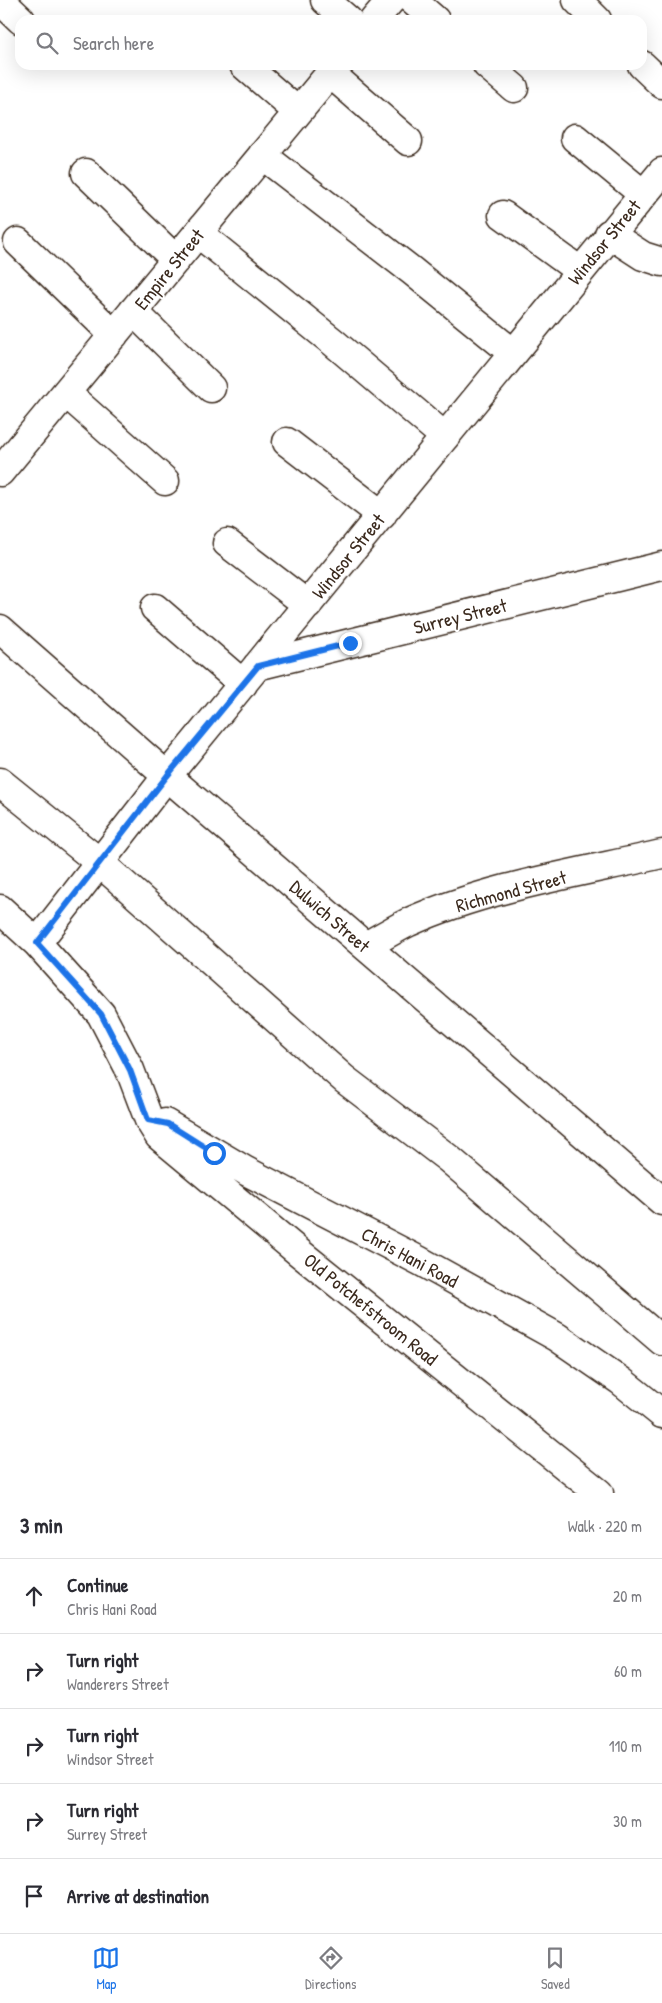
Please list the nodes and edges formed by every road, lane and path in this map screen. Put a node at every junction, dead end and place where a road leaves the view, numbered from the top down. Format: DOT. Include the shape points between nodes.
graph roads {
  1 [pos="0,0"];
  2 [pos="325,0"];
  3 [pos="390,0"];
  4 [pos="412,0"];
  5 [pos="577,0"];
  6 [pos="16,15"];
  7 [pos="342,15"];
  8 [pos="378,15"];
  9 [pos="429,15"];
  10 [pos="592,15"];
  11 [pos="250,70"];
  12 [pos="333,70"];
  13 [pos="335,70"];
  14 [pos="493,70"];
  15 [pos="647,70"];
  16 [pos="662,84"];
  17 [pos="514,88"];
  18 [pos="298,112"];
  19 [pos="575,138"];
  20 [pos="408,141"];
  21 [pos="262,155"];
  22 [pos="662,172"];
  23 [pos="86,173"];
  24 [pos="643,194"];
  25 [pos="503,215"];
  26 [pos="198,232"];
  27 [pos="610,234"];
  28 [pos="18,242"];
  29 [pos="176,260"];
  30 [pos="662,262"];
  31 [pos="580,271"];
  32 [pos="133,312"];
  33 [pos="114,335"];
  34 [pos="514,354"];
  35 [pos="211,388"];
  36 [pos="66,393"];
  37 [pos="445,438"];
  38 [pos="287,442"];
  39 [pos="0,472"];
  40 [pos="165,481"];
  41 [pos="382,515"];
  42 [pos="227,543"];
  43 [pos="662,566"];
  44 [pos="308,605"];
  45 [pos="156,608"];
  46 [pos="0,629"];
  47 [pos="250,675"];
  48 [pos="167,776"];
  49 [pos="0,782"];
  50 [pos="662,854"];
  51 [pos="99,862"];
  52 [pos="0,909"];
  53 [pos="37,943"];
  54 [pos="366,946"];
  55 [pos="148,1120"];
  56 [pos="662,1202"];
  57 [pos="662,1341"];
  58 [pos="662,1414"];
  59 [pos="599,1493"];
  1 -- 6 [label="street"];
  2 -- 7 [label="street"];
  3 -- 8 [label="street"];
  4 -- 9 [label="street"];
  5 -- 10 [label="street"];
  11 -- 18 [label="street"];
  12 -- 18 [label="street, Empire Street"];
  13 -- 20 [label="street"];
  14 -- 17 [label="street"];
  15 -- 16 [label="street"];
  18 -- 21 [label="street, Empire Street"];
  19 -- 24 [label="street"];
  21 -- 26 [label="street, Empire Street"];
  21 -- 34 [label="street"];
  22 -- 24 [label="street, Windsor Street"];
  23 -- 29 [label="street"];
  24 -- 27 [label="street, Windsor Street"];
  25 -- 31 [label="street"];
  26 -- 29 [label="street, Empire Street"];
  26 -- 37 [label="street"];
  27 -- 30 [label="street" via="644,256"];
  27 -- 31 [label="street, Windsor Street"];
  28 -- 33 [label="street"];
  29 -- 32 [label="street, Empire Street"];
  31 -- 34 [label="street, Windsor Street"];
  32 -- 33 [label="street, Empire Street"];
  32 -- 35 [label="street"];
  33 -- 36 [label="street, Empire Street"];
  34 -- 37 [label="street, Windsor Street"];
  36 -- 39 [label="street, Empire Street"];
  36 -- 40 [label="street"];
  37 -- 41 [label="street, Windsor Street"];
  38 -- 41 [label="street"];
  41 -- 44 [label="street, Windsor Street"];
  42 -- 44 [label="street"];
  43 -- 47 [label="street, Surrey Street"];
  44 -- 47 [label="street, Windsor Street"];
  45 -- 47 [label="street"];
  46 -- 48 [label="street, Dulwich Street"];
  47 -- 48 [label="street, Windsor Street"];
  48 -- 51 [label="street, Windsor Street"];
  48 -- 54 [label="street, Dulwich Street"];
  49 -- 51 [label="street"];
  50 -- 54 [label="street, Richmond Street" via="515,887 452,906 408,923"];
  51 -- 53 [label="street, Windsor Street"];
  51 -- 57 [label="street" via="344,1079 449,1159"];
  52 -- 53 [label="street, Old Potchefstroom Road"];
  53 -- 55 [label="street, Old Potchefstroom Road" via="101,1014 130,1070"];
  54 -- 56 [label="street, Dulwich Street"];
  55 -- 58 [label="street, Chris Hani Road" via="168,1124 230,1162 557,1337"];
  55 -- 59 [label="street, Old Potchefstroom Road" via="158,1136"];
}
